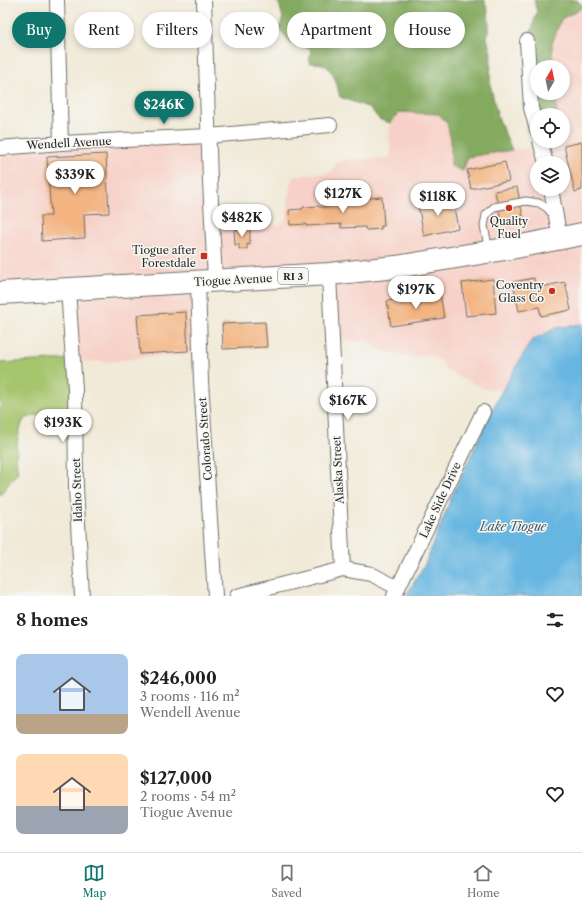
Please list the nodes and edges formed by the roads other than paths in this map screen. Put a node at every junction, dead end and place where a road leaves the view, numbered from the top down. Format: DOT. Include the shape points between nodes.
graph roads {
  1 [pos="57,0"];
  2 [pos="204,0"];
  3 [pos="527,41"];
  4 [pos="531,108"];
  5 [pos="330,126"];
  6 [pos="209,136"];
  7 [pos="62,143"];
  8 [pos="0,148"];
  9 [pos="551,196"];
  10 [pos="556,218"];
  11 [pos="582,234"];
  12 [pos="560,239"];
  13 [pos="489,252"];
  14 [pos="329,274"];
  15 [pos="206,281"];
  16 [pos="68,289"];
  17 [pos="0,293"];
  18 [pos="483,412"];
  19 [pos="344,569"];
  20 [pos="396,592"];
  21 [pos="82,596"];
  22 [pos="215,596"];
  23 [pos="237,596"];
  1 -- 7 [label="street"];
  2 -- 6 [label="street, Colorado Street"];
  3 -- 4 [label="street"];
  5 -- 6 [label="street, Wendell Avenue"];
  6 -- 7 [label="street, Wendell Avenue"];
  6 -- 15 [label="street, Colorado Street"];
  7 -- 8 [label="street, Wendell Avenue"];
  9 -- 10 [label="street"];
  10 -- 12 [label="street"];
  10 -- 13 [label="lane" via="539,203 526,201 494,207 486,214 484,226"];
  11 -- 12 [label="main road, Tiogue Avenue / RI 3"];
  12 -- 13 [label="main road, Tiogue Avenue / RI 3"];
  13 -- 14 [label="main road, Tiogue Avenue / RI 3" via="396,267"];
  14 -- 15 [label="main road, Tiogue Avenue / RI 3"];
  14 -- 19 [label="street, Alaska Street"];
  15 -- 16 [label="main road, Tiogue Avenue / RI 3"];
  15 -- 22 [label="street, Colorado Street" via="202,381"];
  16 -- 17 [label="main road, Tiogue Avenue / RI 3"];
  16 -- 21 [label="street, Idaho Street" via="75,389 76,487"];
  18 -- 20 [label="street, Lake Side Drive"];
  19 -- 20 [label="street" via="371,574"];
  19 -- 23 [label="street"];
}
